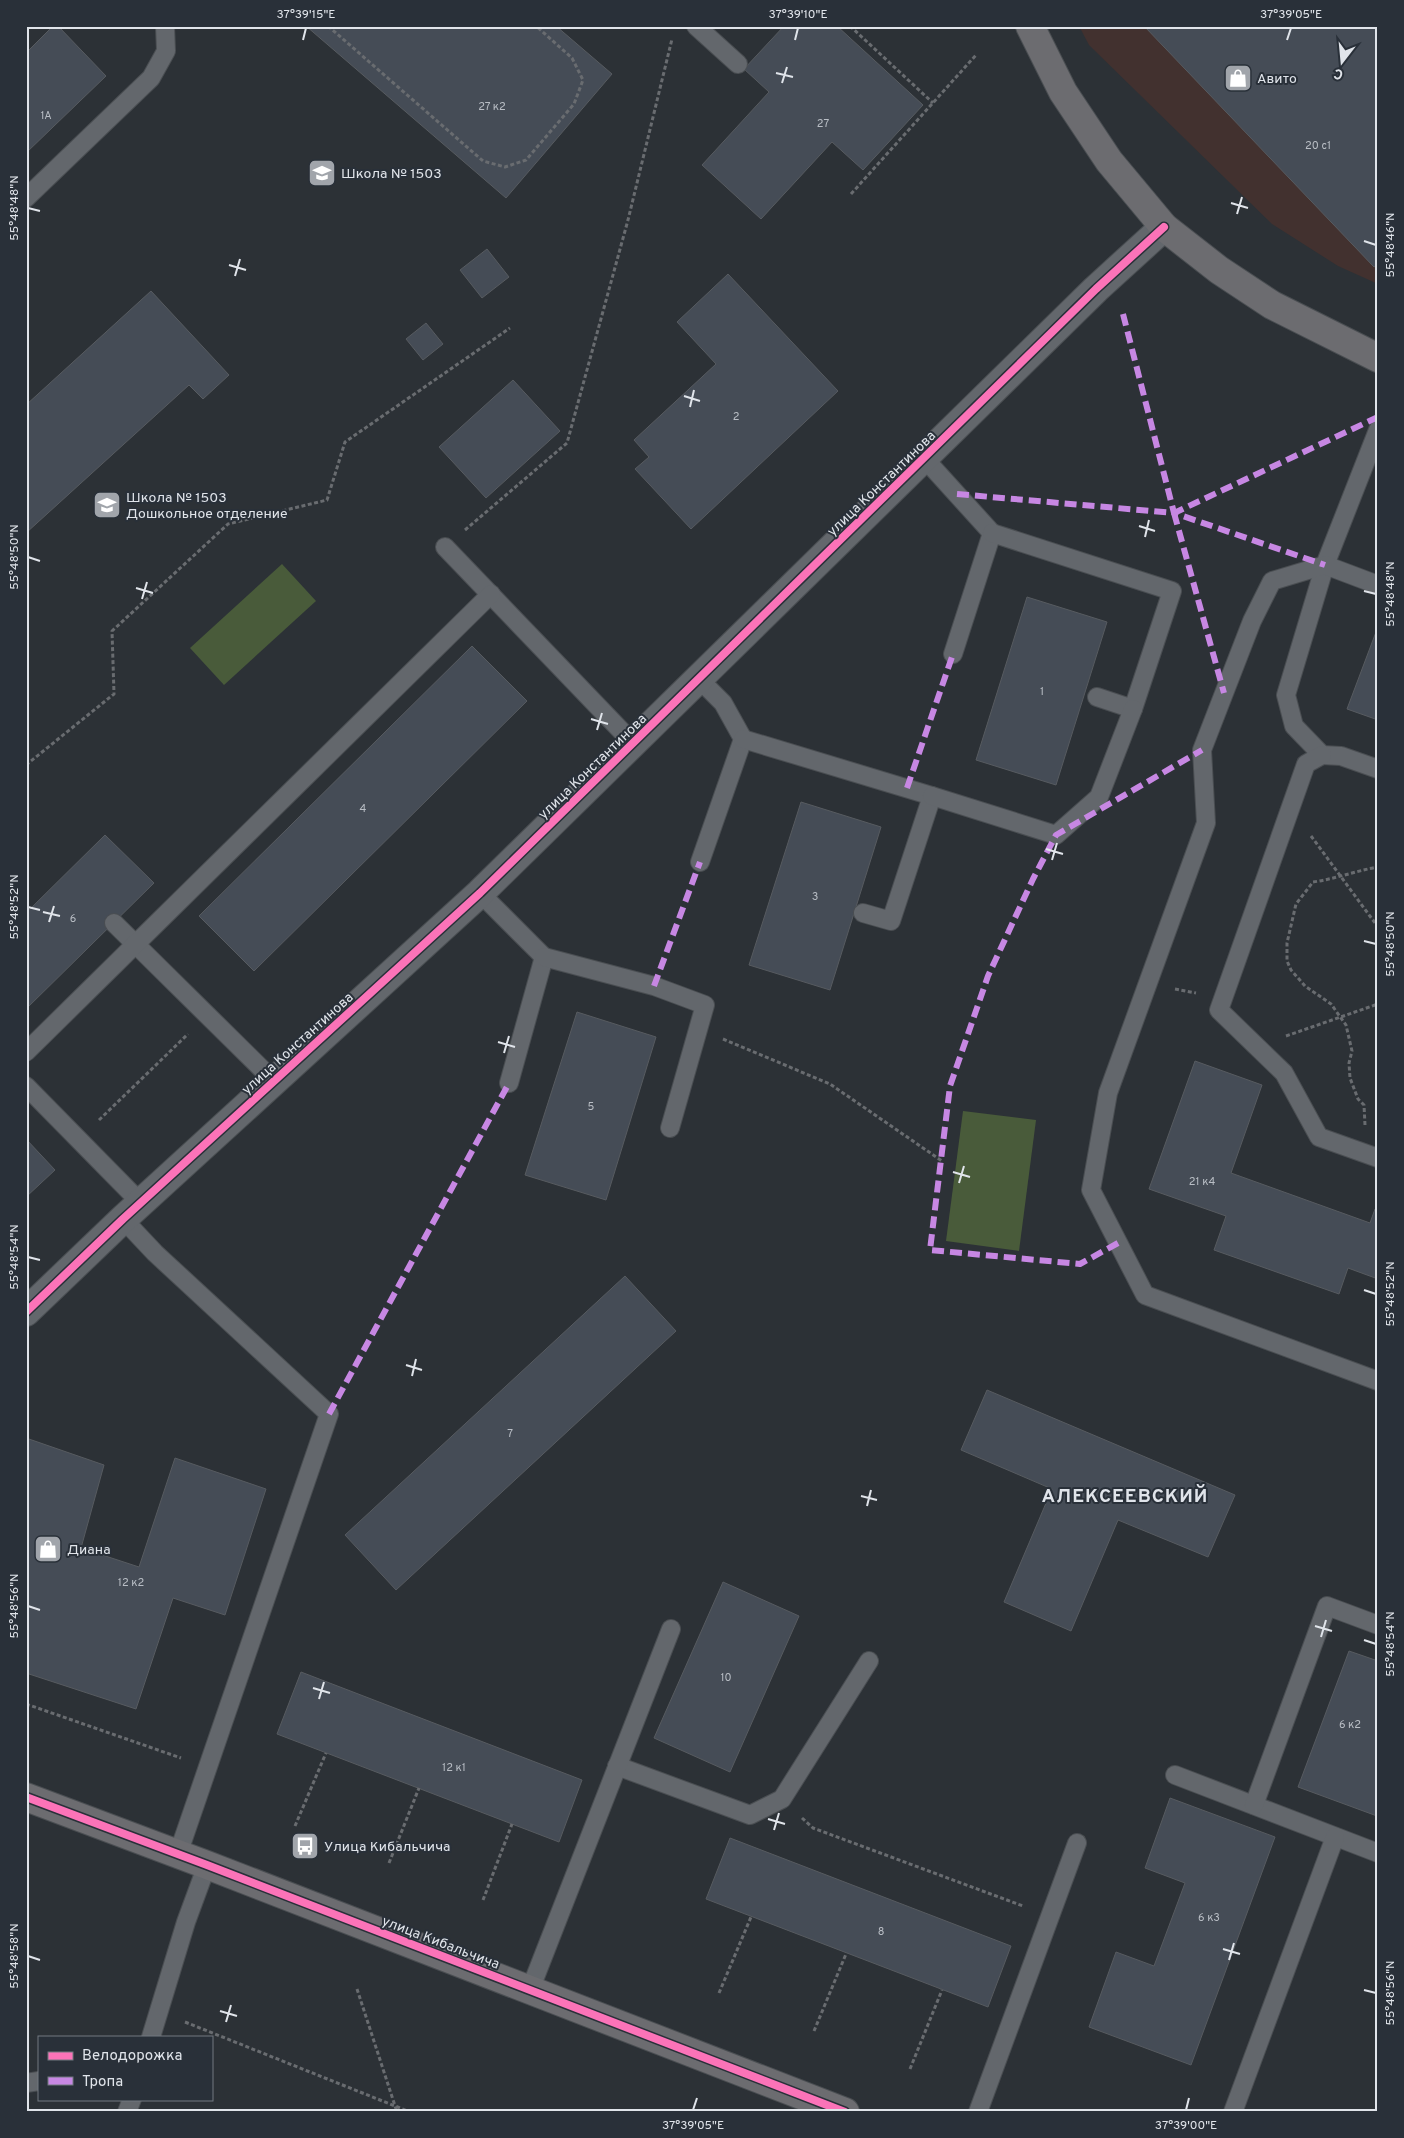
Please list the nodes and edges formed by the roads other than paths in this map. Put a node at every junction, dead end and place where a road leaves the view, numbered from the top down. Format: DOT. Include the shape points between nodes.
graph roads {
  1 [pos="165,26"];
  2 [pos="696,26"];
  3 [pos="1030,26"];
  4 [pos="738,64"];
  5 [pos="26,198"];
  6 [pos="1164,227"];
  7 [pos="1378,358"];
  8 [pos="1378,430"];
  9 [pos="924,458"];
  10 [pos="992,533"];
  11 [pos="445,547"];
  12 [pos="1325,565"];
  13 [pos="1378,585"];
  14 [pos="491,594"];
  15 [pos="953,654"];
  16 [pos="699,679"];
  17 [pos="1097,697"];
  18 [pos="1134,709"];
  19 [pos="743,739"];
  20 [pos="633,743"];
  21 [pos="1322,755"];
  22 [pos="1378,769"];
  23 [pos="932,796"];
  24 [pos="700,862"];
  25 [pos="480,893"];
  26 [pos="863,913"];
  27 [pos="114,923"];
  28 [pos="136,944"];
  29 [pos="544,957"];
  30 [pos="26,1052"];
  31 [pos="274,1081"];
  32 [pos="510,1083"];
  33 [pos="26,1086"];
  34 [pos="670,1128"];
  35 [pos="1378,1158"];
  36 [pos="132,1211"];
  37 [pos="26,1312"];
  38 [pos="1378,1381"];
  39 [pos="1378,1625"];
  40 [pos="670,1629"];
  41 [pos="869,1661"];
  42 [pos="616,1766"];
  43 [pos="1175,1775"];
  44 [pos="26,1797"];
  45 [pos="1254,1806"];
  46 [pos="1335,1837"];
  47 [pos="1077,1843"];
  48 [pos="1378,1853"];
  49 [pos="178,1854"];
  50 [pos="207,1865"];
  51 [pos="530,1990"];
  52 [pos="151,2036"];
  53 [pos="132,2100"];
  54 [pos="127,2112"];
  55 [pos="846,2112"];
  56 [pos="978,2112"];
  57 [pos="1233,2112"];
  1 -- 5 [label="lane" via="166,51 151,78"];
  2 -- 4 [label="lane"];
  3 -- 6 [label="street" via="1063,92 1109,161"];
  6 -- 7 [label="street" via="1219,270 1272,305"];
  6 -- 9 [label="street, улица Константинова"];
  8 -- 12 [label="lane"];
  9 -- 10 [label="lane"];
  9 -- 16 [label="street, улица Константинова"];
  10 -- 15 [label="lane"];
  10 -- 18 [label="lane" via="1172,591"];
  11 -- 14 [label="lane"];
  12 -- 13 [label="lane"];
  12 -- 21 [label="lane" via="1286,695 1294,726"];
  12 -- 38 [label="lane" via="1272,581 1252,621 1202,750 1206,823 1108,1092 1091,1190 1145,1295"];
  14 -- 20 [label="lane"];
  14 -- 28 [label="lane"];
  16 -- 19 [label="lane" via="723,703"];
  16 -- 20 [label="street, улица Константинова"];
  17 -- 18 [label="lane"];
  18 -- 23 [label="lane" via="1099,797 1056,835"];
  19 -- 23 [label="lane"];
  19 -- 24 [label="lane"];
  20 -- 25 [label="street, улица Константинова"];
  21 -- 22 [label="lane" via="1341,756"];
  21 -- 35 [label="lane" via="1306,764 1219,1010 1284,1072 1319,1137"];
  23 -- 26 [label="lane" via="891,921"];
  25 -- 29 [label="lane"];
  25 -- 31 [label="street, улица Константинова"];
  27 -- 28 [label="lane"];
  28 -- 30 [label="lane"];
  28 -- 31 [label="lane"];
  29 -- 32 [label="lane"];
  29 -- 34 [label="lane" via="654,986 705,1005"];
  31 -- 36 [label="street, улица Константинова"];
  33 -- 36 [label="lane" via="79,1139"];
  36 -- 37 [label="street, улица Константинова"];
  36 -- 49 [label="lane" via="155,1253 329,1414"];
  39 -- 45 [label="lane" via="1327,1606"];
  40 -- 42 [label="lane"];
  41 -- 42 [label="lane" via="782,1799 750,1815"];
  42 -- 51 [label="lane"];
  43 -- 45 [label="lane"];
  44 -- 49 [label="street, улица Кибальчича"];
  45 -- 46 [label="lane"];
  46 -- 48 [label="lane"];
  46 -- 57 [label="lane"];
  47 -- 56 [label="lane"];
  49 -- 50 [label="street, улица Кибальчича"];
  50 -- 51 [label="street, улица Кибальчича"];
  50 -- 52 [label="lane"];
  51 -- 55 [label="street, улица Кибальчича"];
  53 -- 54 [label="lane"];
}
